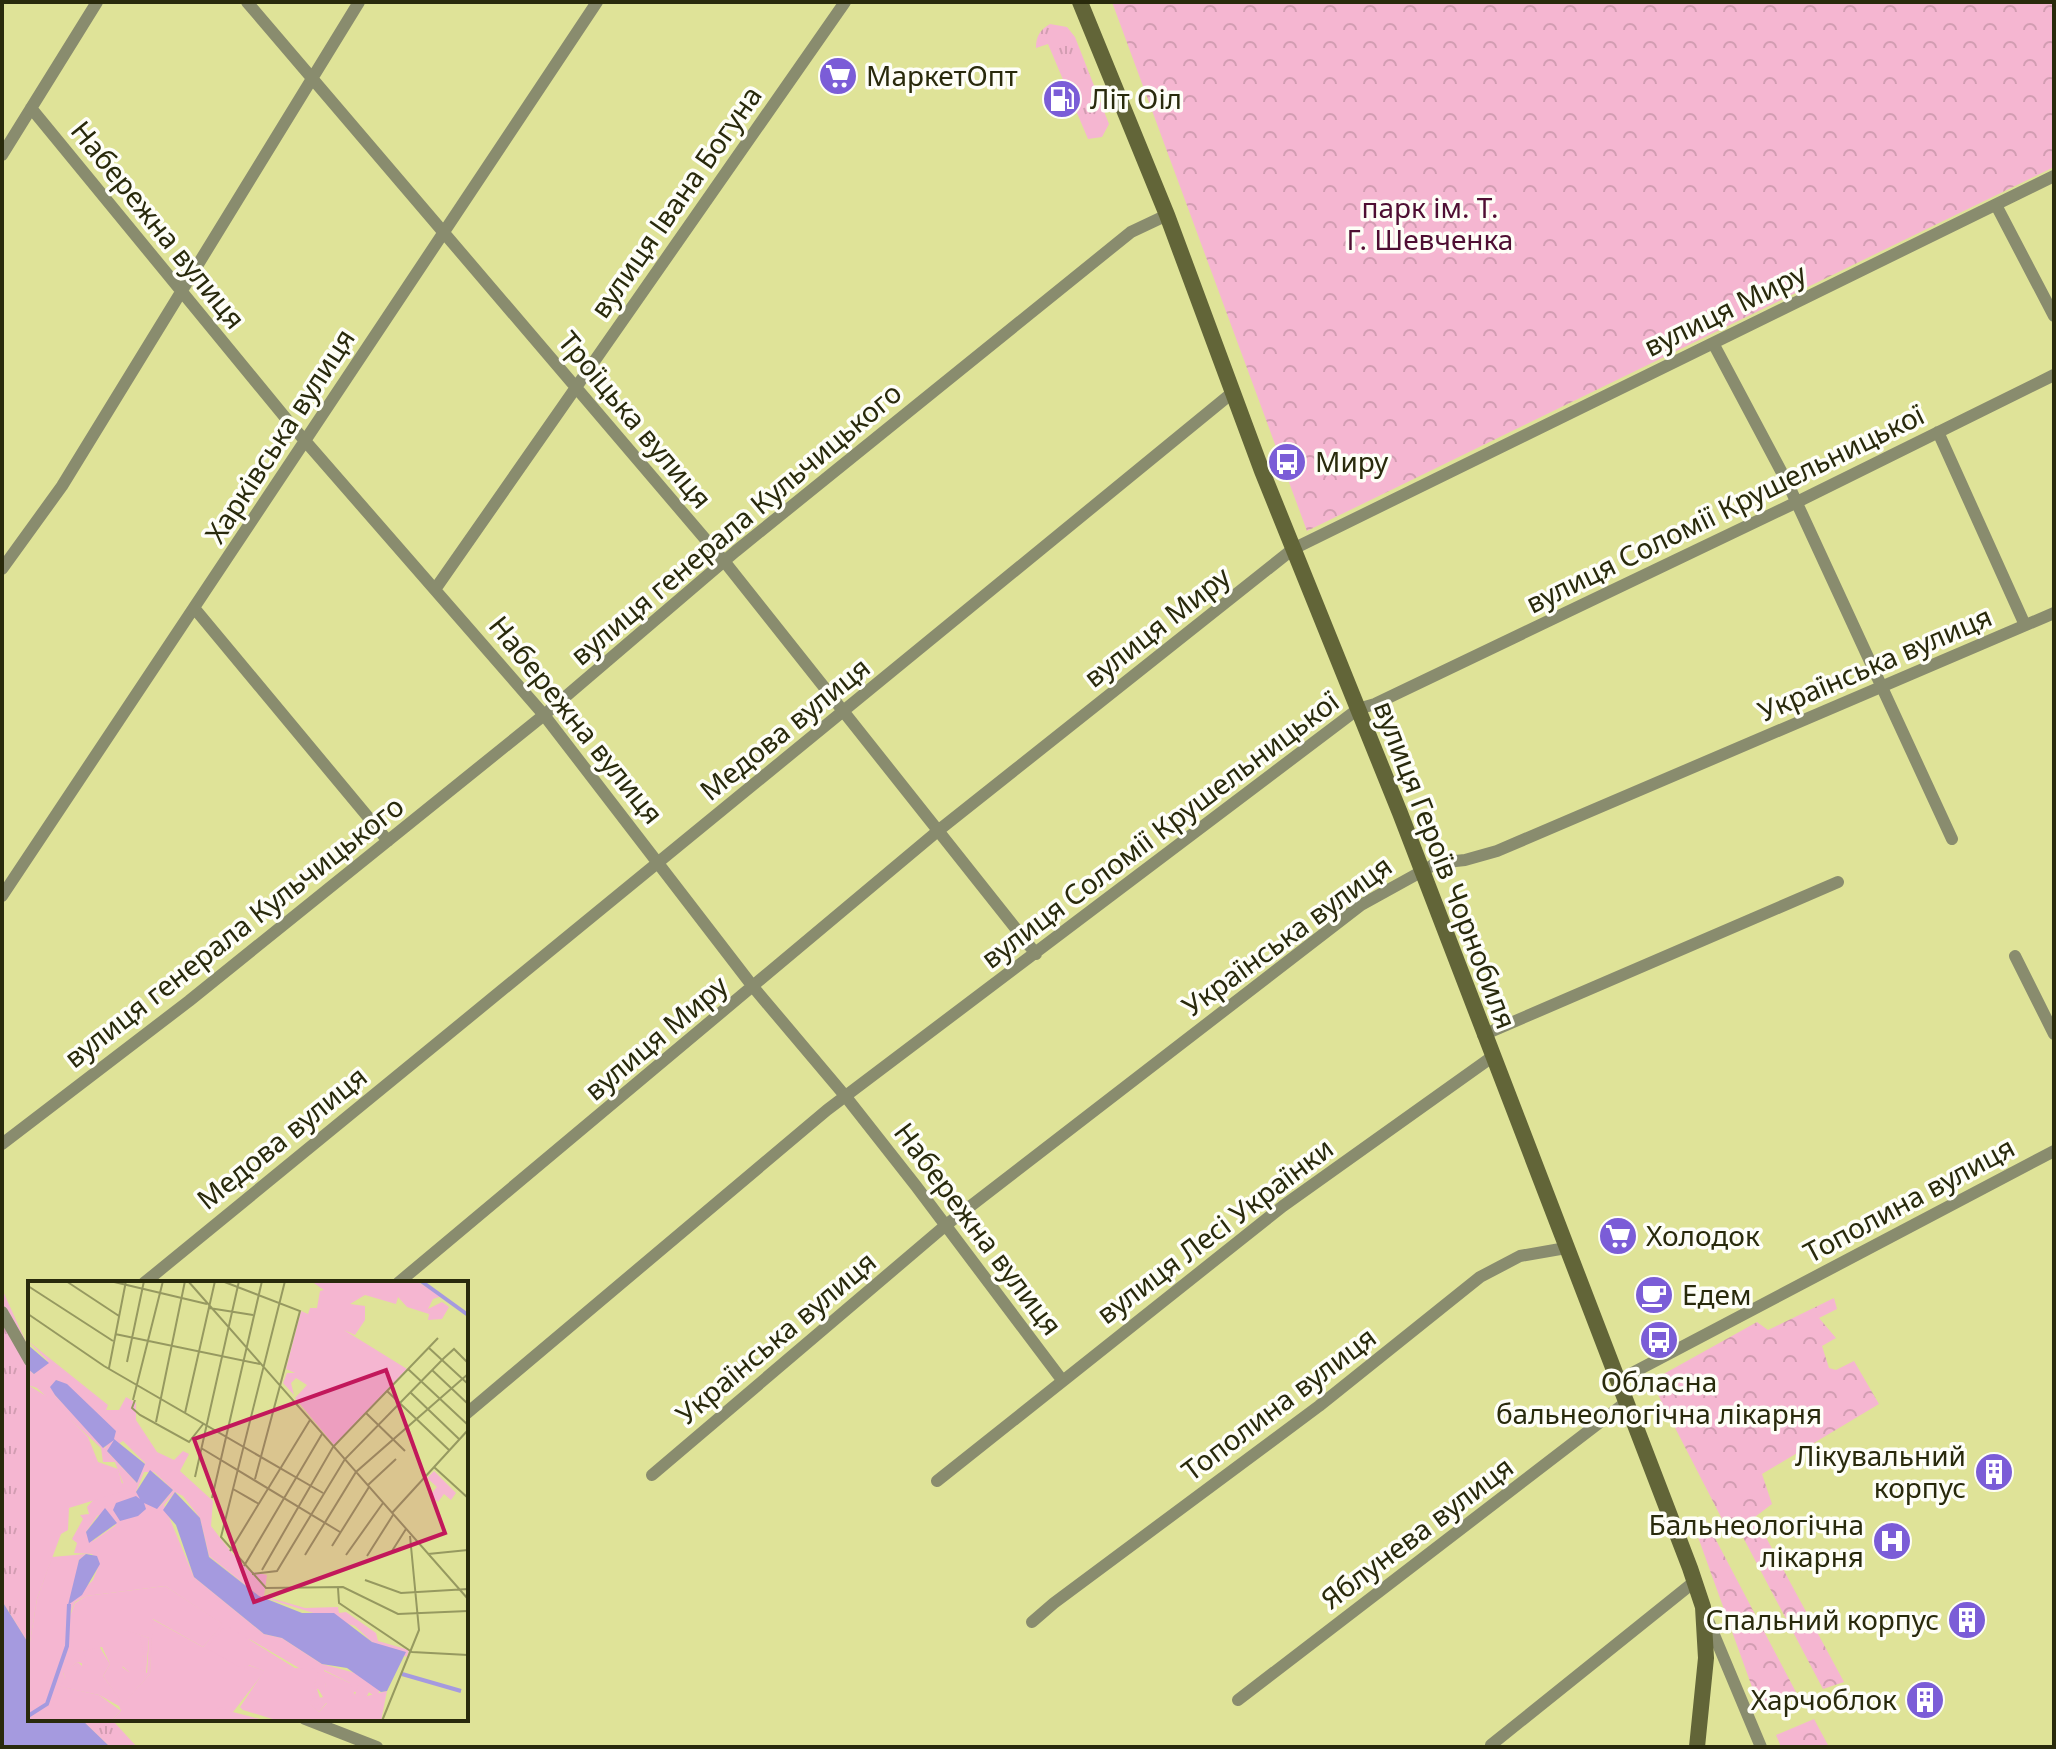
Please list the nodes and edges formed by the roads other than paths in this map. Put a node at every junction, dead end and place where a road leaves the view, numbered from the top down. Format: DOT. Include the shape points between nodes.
graph roads {
  1 [pos="97,2"];
  2 [pos="247,2"];
  3 [pos="359,2"];
  4 [pos="597,2"];
  5 [pos="845,2"];
  6 [pos="1080,2"];
  7 [pos="313,78"];
  8 [pos="31,108"];
  9 [pos="2,155"];
  10 [pos="2054,176"];
  11 [pos="1996,205"];
  12 [pos="1167,215"];
  13 [pos="442,232"];
  14 [pos="181,290"];
  15 [pos="2054,316"];
  16 [pos="1713,343"];
  17 [pos="2054,375"];
  18 [pos="576,386"];
  19 [pos="1232,393"];
  20 [pos="1938,432"];
  21 [pos="306,442"];
  22 [pos="1795,503"];
  23 [pos="1293,549"];
  24 [pos="724,561"];
  25 [pos="2,569"];
  26 [pos="436,588"];
  27 [pos="195,609"];
  28 [pos="2054,613"];
  29 [pos="2025,625"];
  30 [pos="1883,686"];
  31 [pos="1358,709"];
  32 [pos="845,712"];
  33 [pos="544,715"];
  34 [pos="939,830"];
  35 [pos="1952,839"];
  36 [pos="388,841"];
  37 [pos="658,860"];
  38 [pos="1422,870"];
  39 [pos="1838,882"];
  40 [pos="2,896"];
  41 [pos="1036,954"];
  42 [pos="2015,956"];
  43 [pos="754,988"];
  44 [pos="2054,1034"];
  45 [pos="1483,1035"];
  46 [pos="1492,1057"];
  47 [pos="846,1097"];
  48 [pos="2,1144"];
  49 [pos="2054,1151"];
  50 [pos="946,1225"];
  51 [pos="1566,1248"];
  52 [pos="146,1281"];
  53 [pos="400,1281"];
  54 [pos="2,1312"];
  55 [pos="28,1358"];
  56 [pos="1062,1380"];
  57 [pos="1617,1381"];
  58 [pos="1625,1403"];
  59 [pos="468,1412"];
  60 [pos="652,1475"];
  61 [pos="937,1481"];
  62 [pos="1694,1582"];
  63 [pos="1703,1607"];
  64 [pos="1032,1622"];
  65 [pos="1238,1700"];
  66 [pos="310,1721"];
  67 [pos="1491,1745"];
  68 [pos="377,1747"];
  69 [pos="1697,1747"];
  70 [pos="1761,1747"];
  1 -- 8 [label="street"];
  2 -- 7 [label="street, Троїцька вулиця"];
  3 -- 7 [label="street"];
  4 -- 13 [label="street, Харківська вулиця"];
  5 -- 18 [label="street, вулиця Івана Богуна"];
  6 -- 12 [label="street, вулиця Героїв Чорнобиля"];
  7 -- 13 [label="street, Троїцька вулиця"];
  7 -- 14 [label="street"];
  8 -- 9 [label="street"];
  8 -- 14 [label="street, Набережна вулиця"];
  10 -- 11 [label="street, вулиця Миру"];
  11 -- 15 [label="street"];
  11 -- 16 [label="street, вулиця Миру"];
  12 -- 19 [label="street, вулиця Героїв Чорнобиля"];
  12 -- 24 [label="street, вулиця генерала Кульчицького" via="1131,232"];
  13 -- 18 [label="street, Троїцька вулиця"];
  13 -- 21 [label="street, Харківська вулиця"];
  14 -- 21 [label="street, Набережна вулиця"];
  14 -- 25 [label="street" via="62,486"];
  16 -- 22 [label="street"];
  16 -- 23 [label="street, вулиця Миру"];
  17 -- 20 [label="street, вулиця Соломії Крушельницької"];
  18 -- 24 [label="street, Троїцька вулиця"];
  18 -- 26 [label="street, вулиця Івана Богуна"];
  19 -- 23 [label="street, вулиця Героїв Чорнобиля"];
  19 -- 32 [label="street, Медова вулиця"];
  20 -- 22 [label="street, вулиця Соломії Крушельницької"];
  20 -- 29 [label="street"];
  21 -- 26 [label="street, Набережна вулиця"];
  21 -- 27 [label="street, Харківська вулиця"];
  22 -- 30 [label="street"];
  22 -- 31 [label="street, вулиця Соломії Крушельницької"];
  23 -- 31 [label="street, вулиця Героїв Чорнобиля"];
  23 -- 34 [label="street, вулиця Миру"];
  24 -- 32 [label="street, Троїцька вулиця"];
  24 -- 33 [label="street, вулиця генерала Кульчицького"];
  26 -- 33 [label="street, Набережна вулиця"];
  27 -- 36 [label="street"];
  27 -- 40 [label="street, Харківська вулиця"];
  28 -- 29 [label="street, Українська вулиця"];
  29 -- 30 [label="street, Українська вулиця"];
  30 -- 35 [label="street"];
  30 -- 38 [label="street, Українська вулиця" via="1497,851"];
  31 -- 38 [label="street, вулиця Героїв Чорнобиля"];
  31 -- 41 [label="street, вулиця Соломії Крушельницької"];
  32 -- 34 [label="street, Троїцька вулиця"];
  32 -- 37 [label="street, Медова вулиця"];
  33 -- 36 [label="street, вулиця генерала Кульчицького"];
  33 -- 37 [label="street, Набережна вулиця"];
  34 -- 41 [label="street, Троїцька вулиця"];
  34 -- 43 [label="street, вулиця Миру"];
  36 -- 48 [label="street, вулиця генерала Кульчицького"];
  37 -- 43 [label="street, Набережна вулиця"];
  37 -- 52 [label="street, Медова вулиця"];
  38 -- 45 [label="street, вулиця Героїв Чорнобиля"];
  38 -- 50 [label="street, Українська вулиця" via="1361,905"];
  39 -- 45 [label="street"];
  41 -- 47 [label="street, вулиця Соломії Крушельницької"];
  42 -- 44 [label="street"];
  43 -- 47 [label="street, Набережна вулиця"];
  43 -- 53 [label="street, вулиця Миру"];
  45 -- 46 [label="street, вулиця Героїв Чорнобиля"];
  46 -- 51 [label="street, вулиця Героїв Чорнобиля"];
  46 -- 56 [label="street, вулиця Лесі Українки" via="1283,1206"];
  47 -- 50 [label="street, Набережна вулиця"];
  47 -- 59 [label="street, вулиця Соломії Крушельницької"];
  49 -- 57 [label="street, Тополина вулиця"];
  50 -- 56 [label="street, Набережна вулиця"];
  50 -- 60 [label="street, Українська вулиця"];
  51 -- 57 [label="street, вулиця Героїв Чорнобиля"];
  51 -- 64 [label="street, Тополина вулиця" via="1520,1256 1480,1277"];
  54 -- 55 [label="street"];
  56 -- 61 [label="street, вулиця Лесі Українки"];
  57 -- 58 [label="street, вулиця Героїв Чорнобиля"];
  58 -- 62 [label="street, вулиця Героїв Чорнобиля"];
  58 -- 65 [label="street, Яблунева вулиця"];
  62 -- 63 [label="street, вулиця Героїв Чорнобиля"];
  62 -- 67 [label="street"];
  63 -- 69 [label="street" via="1706,1658"];
  63 -- 70 [label="street, вулиця Героїв Чорнобиля"];
  66 -- 68 [label="street"];
}
